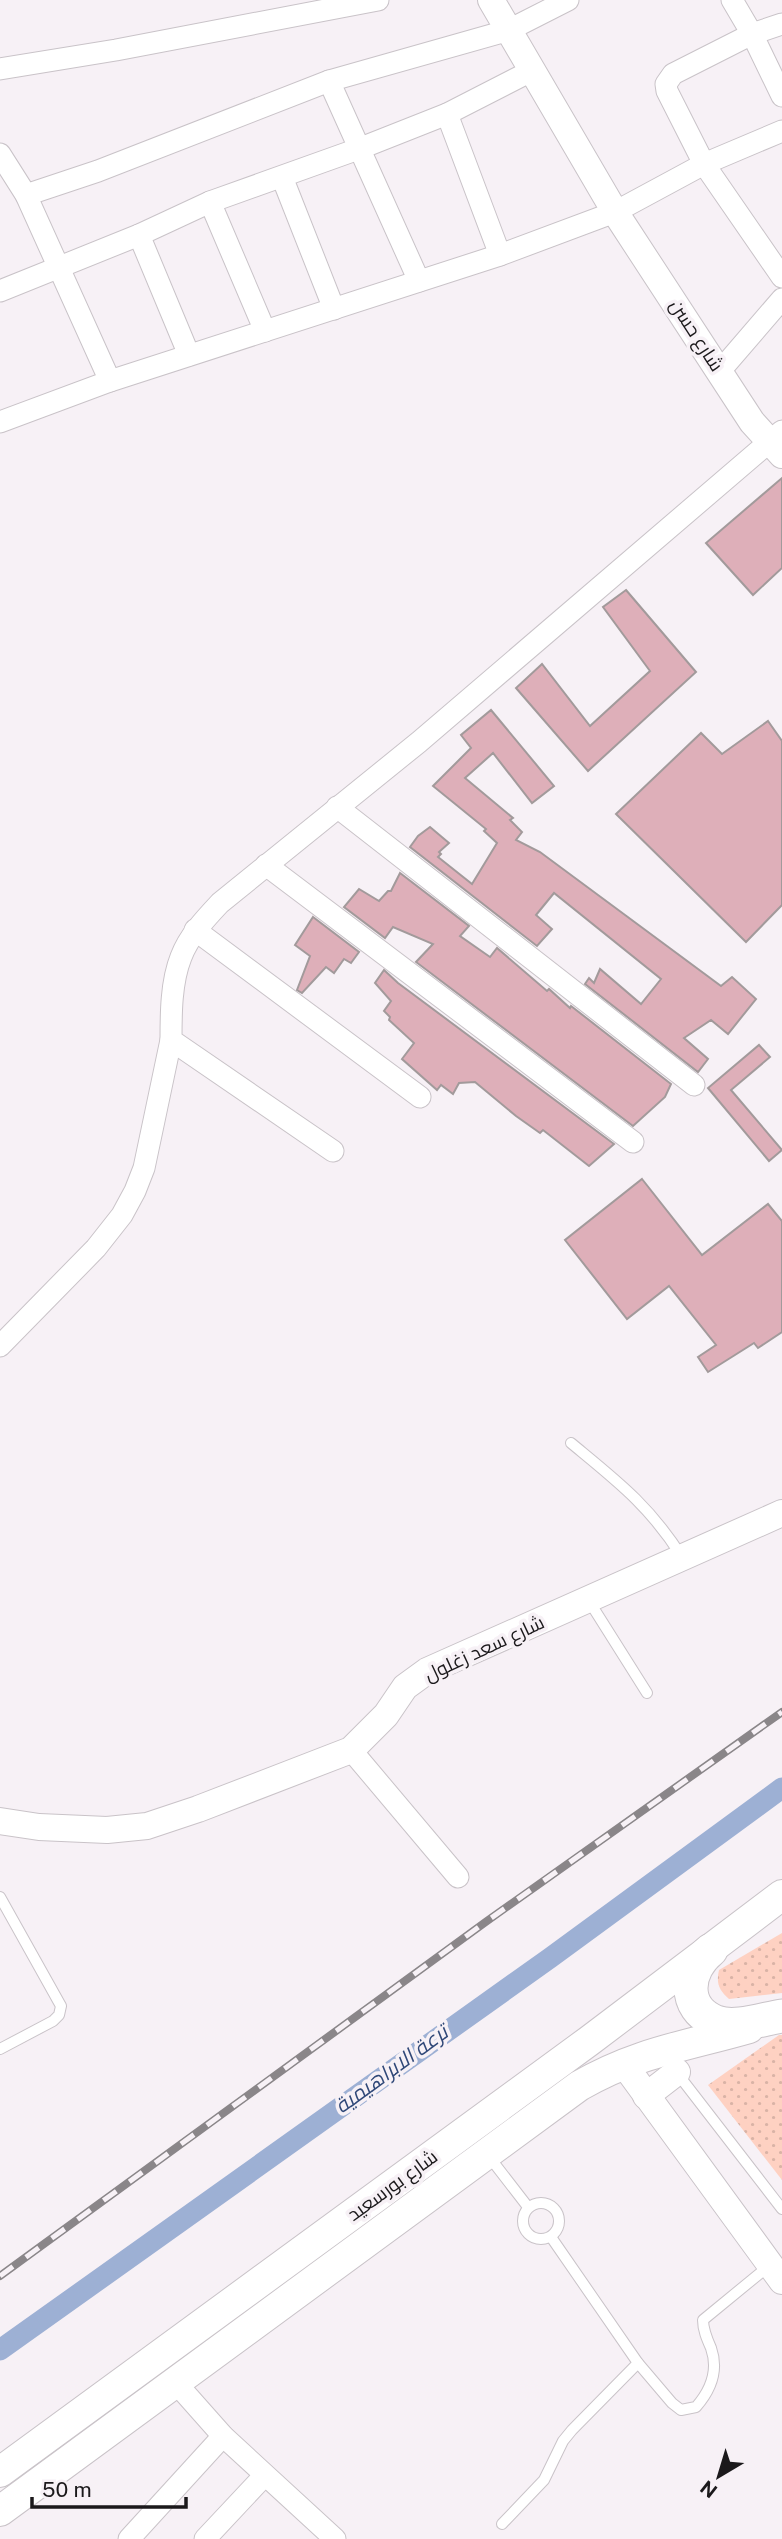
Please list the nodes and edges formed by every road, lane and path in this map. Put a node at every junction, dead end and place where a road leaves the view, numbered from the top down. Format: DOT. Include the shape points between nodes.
graph roads {
  1 [pos="378,0"];
  2 [pos="491,0"];
  3 [pos="568,0"];
  4 [pos="732,0"];
  5 [pos="334,4"];
  6 [pos="782,24"];
  7 [pos="509,30"];
  8 [pos="752,34"];
  9 [pos="0,69"];
  10 [pos="533,71"];
  11 [pos="329,81"];
  12 [pos="782,96"];
  13 [pos="447,114"];
  14 [pos="782,131"];
  15 [pos="361,148"];
  16 [pos="0,154"];
  17 [pos="704,164"];
  18 [pos="282,177"];
  19 [pos="26,195"];
  20 [pos="211,202"];
  21 [pos="615,212"];
  22 [pos="139,235"];
  23 [pos="500,255"];
  24 [pos="60,267"];
  25 [pos="782,277"];
  26 [pos="419,281"];
  27 [pos="0,291"];
  28 [pos="782,299"];
  29 [pos="334,309"];
  30 [pos="265,331"];
  31 [pos="188,355"];
  32 [pos="720,371"];
  33 [pos="110,381"];
  34 [pos="1,419"];
  35 [pos="778,443"];
  36 [pos="337,807"];
  37 [pos="266,865"];
  38 [pos="195,930"];
  39 [pos="171,1040"];
  40 [pos="694,1085"];
  41 [pos="420,1097"];
  42 [pos="633,1142"];
  43 [pos="332,1151"];
  44 [pos="0,1346"];
  45 [pos="571,1443"];
  46 [pos="782,1513"];
  47 [pos="682,1557"];
  48 [pos="589,1600"];
  49 [pos="647,1693"];
  50 [pos="351,1750"];
  51 [pos="0,1821"];
  52 [pos="458,1877"];
  53 [pos="782,1895"];
  54 [pos="0,1897"];
  55 [pos="710,1950"];
  56 [pos="782,2017"];
  57 [pos="0,2049"];
  58 [pos="668,2061"];
  59 [pos="622,2063"];
  60 [pos="646,2096"];
  61 [pos="486,2154"];
  62 [pos="528,2207"];
  63 [pos="782,2209"];
  64 [pos="551,2237"];
  65 [pos="776,2273"];
  66 [pos="638,2363"];
  67 [pos="176,2384"];
  68 [pos="223,2436"];
  69 [pos="0,2472"];
  70 [pos="264,2476"];
  71 [pos="0,2511"];
  72 [pos="502,2524"];
  73 [pos="129,2539"];
  74 [pos="205,2539"];
  75 [pos="334,2539"];
  1 -- 5 [label="street"];
  2 -- 7 [label="street, شارع حسن"];
  3 -- 7 [label="street"];
  4 -- 8 [label="street"];
  5 -- 9 [label="street"];
  6 -- 8 [label="street"];
  7 -- 10 [label="street, شارع حسن"];
  7 -- 11 [label="street"];
  8 -- 12 [label="street"];
  8 -- 17 [label="street" via="673,74 666,84"];
  10 -- 13 [label="street"];
  10 -- 21 [label="street, شارع حسن"];
  11 -- 15 [label="street"];
  11 -- 19 [label="street"];
  13 -- 15 [label="street"];
  13 -- 23 [label="street"];
  14 -- 17 [label="street"];
  15 -- 18 [label="street"];
  15 -- 26 [label="street"];
  16 -- 19 [label="street"];
  17 -- 21 [label="street"];
  17 -- 25 [label="street"];
  18 -- 20 [label="street"];
  18 -- 29 [label="street"];
  19 -- 24 [label="street"];
  20 -- 22 [label="street"];
  20 -- 30 [label="street"];
  21 -- 23 [label="street"];
  21 -- 32 [label="street, شارع حسن"];
  22 -- 24 [label="street"];
  22 -- 31 [label="street"];
  23 -- 26 [label="street"];
  24 -- 27 [label="street"];
  24 -- 33 [label="street"];
  26 -- 29 [label="street"];
  28 -- 32 [label="street"];
  29 -- 30 [label="street"];
  30 -- 31 [label="street"];
  31 -- 33 [label="street"];
  32 -- 35 [label="street, شارع حسن" via="752,422"];
  33 -- 34 [label="street"];
  35 -- 36 [label="street"];
  36 -- 37 [label="street"];
  36 -- 40 [label="street"];
  37 -- 38 [label="street"];
  37 -- 42 [label="street"];
  38 -- 39 [label="street" via="181,957"];
  38 -- 41 [label="street"];
  39 -- 43 [label="street"];
  39 -- 44 [label="street" via="144,1168 122,1215"];
  45 -- 47 [label="lane" via="637,1497"];
  46 -- 47 [label="street, شارع سعد زغلول"];
  47 -- 48 [label="street, شارع سعد زغلول"];
  48 -- 49 [label="lane"];
  48 -- 50 [label="street, شارع سعد زغلول" via="426,1671 405,1687 386,1715"];
  50 -- 51 [label="street, شارع سعد زغلول" via="147,1826 107,1830"];
  50 -- 52 [label="street"];
  53 -- 55 [label="main road, شارع بورسعيد"];
  54 -- 57 [label="lane" via="61,2006 53,2021"];
  55 -- 56 [label="main road" via="699,1959 690,1988 703,2014 730,2024"];
  55 -- 69 [label="main road, شارع بورسعيد"];
  56 -- 58 [label="main road, شارع بورسعيد"];
  58 -- 59 [label="main road, شارع بورسعيد"];
  58 -- 60 [label="street"];
  58 -- 63 [label="lane"];
  59 -- 60 [label="street"];
  59 -- 61 [label="main road, شارع بورسعيد" via="579,2086"];
  60 -- 65 [label="street"];
  61 -- 62 [label="lane"];
  61 -- 67 [label="main road, شارع بورسعيد"];
  62 -- 64 [label="lane" via="523,2224 527,2232 534,2238"];
  62 -- 64 [label="lane" via="545,2202 553,2206 560,2222"];
  64 -- 66 [label="lane"];
  65 -- 66 [label="lane" via="703,2320 715,2372 696,2407 681,2410"];
  66 -- 72 [label="lane" via="572,2430 544,2480"];
  67 -- 68 [label="street"];
  67 -- 71 [label="main road, شارع بورسعيد"];
  68 -- 70 [label="street"];
  68 -- 73 [label="street"];
  70 -- 74 [label="street"];
  70 -- 75 [label="street"];
}
